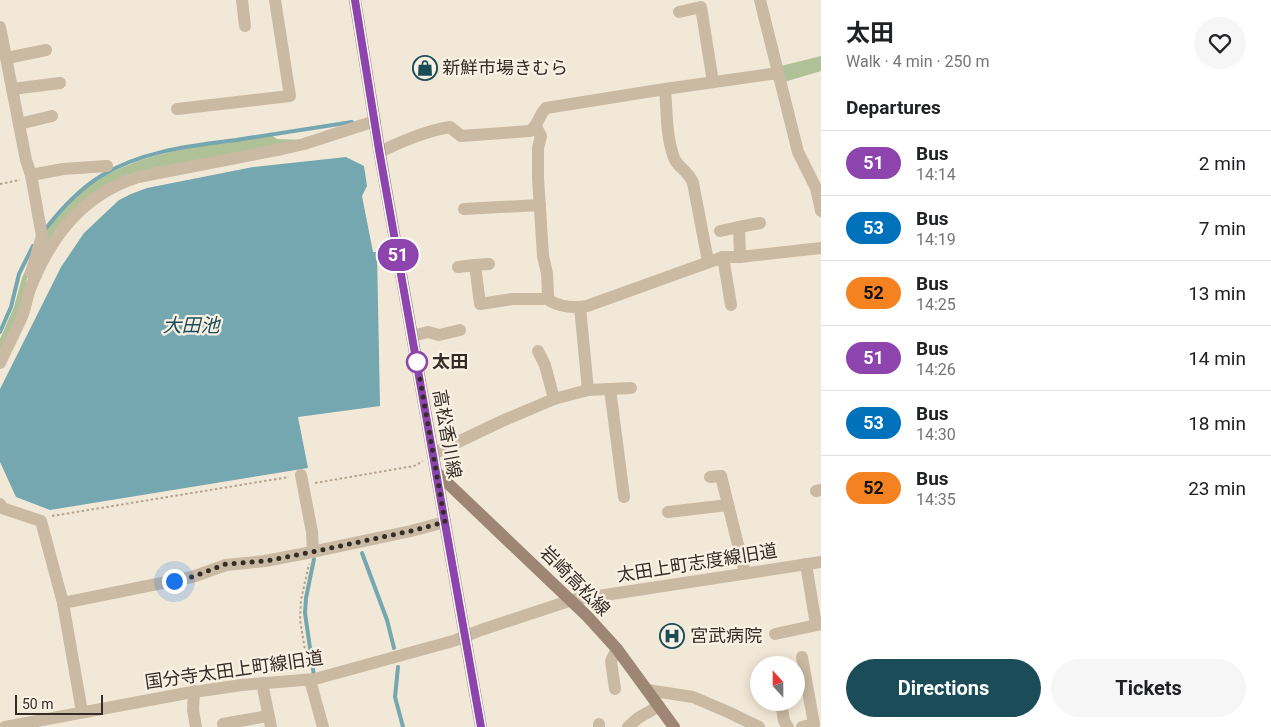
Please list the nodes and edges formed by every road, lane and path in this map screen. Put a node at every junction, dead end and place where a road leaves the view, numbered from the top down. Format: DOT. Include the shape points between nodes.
graph roads {
  1 [pos="242,0"];
  2 [pos="277,0"];
  3 [pos="355,0"];
  4 [pos="760,0"];
  5 [pos="679,12"];
  6 [pos="245,26"];
  7 [pos="0,27"];
  8 [pos="46,50"];
  9 [pos="7,58"];
  10 [pos="778,73"];
  11 [pos="714,82"];
  12 [pos="60,83"];
  13 [pos="12,89"];
  14 [pos="665,89"];
  15 [pos="177,109"];
  16 [pos="52,116"];
  17 [pos="375,121"];
  18 [pos="18,124"];
  19 [pos="536,127"];
  20 [pos="380,152"];
  21 [pos="108,166"];
  22 [pos="31,175"];
  23 [pos="816,175"];
  24 [pos="0,184"];
  25 [pos="540,205"];
  26 [pos="464,210"];
  27 [pos="821,211"];
  28 [pos="760,224"];
  29 [pos="739,227"];
  30 [pos="720,231"];
  31 [pos="821,248"];
  32 [pos="722,257"];
  33 [pos="740,257"];
  34 [pos="708,261"];
  35 [pos="489,264"];
  36 [pos="475,266"];
  37 [pos="458,267"];
  38 [pos="30,289"];
  39 [pos="548,298"];
  40 [pos="731,305"];
  41 [pos="580,307"];
  42 [pos="460,330"];
  43 [pos="412,336"];
  44 [pos="538,352"];
  45 [pos="0,363"];
  46 [pos="631,388"];
  47 [pos="610,389"];
  48 [pos="588,390"];
  49 [pos="554,399"];
  50 [pos="433,454"];
  51 [pos="437,473"];
  52 [pos="301,475"];
  53 [pos="710,477"];
  54 [pos="624,497"];
  55 [pos="0,504"];
  56 [pos="728,505"];
  57 [pos="668,512"];
  58 [pos="41,521"];
  59 [pos="445,522"];
  60 [pos="310,553"];
  61 [pos="821,562"];
  62 [pos="806,564"];
  63 [pos="745,574"];
  64 [pos="572,600"];
  65 [pos="63,603"];
  66 [pos="818,625"];
  67 [pos="775,634"];
  68 [pos="465,636"];
  69 [pos="617,649"];
  70 [pos="805,674"];
  71 [pos="314,679"];
  72 [pos="262,684"];
  73 [pos="615,689"];
  74 [pos="647,690"];
  75 [pos="194,692"];
  76 [pos="658,706"];
  77 [pos="782,711"];
  78 [pos="82,712"];
  79 [pos="270,722"];
  80 [pos="222,724"];
  81 [pos="5,727"];
  82 [pos="196,727"];
  83 [pos="323,727"];
  84 [pos="481,727"];
  85 [pos="628,727"];
  86 [pos="674,727"];
  87 [pos="759,727"];
  88 [pos="788,727"];
  89 [pos="802,727"];
  1 -- 6 [label="street"];
  2 -- 15 [label="street" via="290,96"];
  3 -- 17 [label="main road, 高松香川線"];
  4 -- 10 [label="street"];
  5 -- 11 [label="street" via="700,7"];
  7 -- 9 [label="street"];
  8 -- 9 [label="street"];
  9 -- 13 [label="street"];
  10 -- 11 [label="street"];
  10 -- 23 [label="street" via="798,152"];
  11 -- 14 [label="street"];
  12 -- 13 [label="street"];
  13 -- 18 [label="street"];
  14 -- 19 [label="street" via="546,108 540,114"];
  14 -- 34 [label="street" via="668,136 675,160 690,175"];
  16 -- 18 [label="street"];
  17 -- 20 [label="main road, 高松香川線"];
  17 -- 38 [label="street" via="296,146 150,174 116,185 94,198 70,219 52,244"];
  18 -- 22 [label="street"];
  19 -- 20 [label="street" via="530,131 460,136 450,127 402,141"];
  19 -- 25 [label="street" via="541,136 538,148"];
  20 -- 43 [label="main road, 高松香川線"];
  21 -- 22 [label="street"];
  22 -- 24 [label="path"];
  22 -- 38 [label="street" via="41,234"];
  23 -- 27 [label="street"];
  25 -- 26 [label="street"];
  25 -- 39 [label="street"];
  28 -- 29 [label="street"];
  29 -- 30 [label="street"];
  29 -- 33 [label="street"];
  31 -- 33 [label="street"];
  32 -- 33 [label="street"];
  32 -- 34 [label="street"];
  32 -- 40 [label="street"];
  34 -- 41 [label="street"];
  35 -- 36 [label="street"];
  36 -- 37 [label="street"];
  36 -- 39 [label="street" via="480,304"];
  38 -- 45 [label="street" via="23,314"];
  39 -- 41 [label="street" via="555,304"];
  41 -- 48 [label="street"];
  42 -- 43 [label="street"];
  43 -- 50 [label="main road, 高松香川線"];
  44 -- 49 [label="street"];
  46 -- 47 [label="street"];
  47 -- 48 [label="street"];
  47 -- 54 [label="street"];
  48 -- 49 [label="street"];
  49 -- 50 [label="street"];
  50 -- 51 [label="main road, 高松香川線"];
  50 -- 52 [label="path" via="414,466 312,483"];
  51 -- 59 [label="main road, 高松香川線"];
  51 -- 64 [label="main road, 岩崎高松線"];
  52 -- 58 [label="path" via="47,517"];
  52 -- 60 [label="street" via="312,532"];
  53 -- 56 [label="street" via="721,476"];
  55 -- 58 [label="street" via="2,508"];
  56 -- 57 [label="street"];
  56 -- 63 [label="street"];
  58 -- 65 [label="street"];
  59 -- 60 [label="street"];
  59 -- 68 [label="main road, 高松香川線"];
  60 -- 65 [label="street" via="226,564 192,577"];
  60 -- 71 [label="path" via="300,620"];
  61 -- 62 [label="street, 太田上町志度線旧道"];
  62 -- 63 [label="street, 太田上町志度線旧道"];
  62 -- 66 [label="street"];
  63 -- 64 [label="street, 太田上町志度線旧道"];
  64 -- 68 [label="street, 太田上町志度線旧道"];
  64 -- 69 [label="main road, 岩崎高松線"];
  65 -- 78 [label="street"];
  66 -- 67 [label="street"];
  68 -- 71 [label="street, 国分寺太田上町線旧道"];
  68 -- 84 [label="main road, 高松香川線"];
  69 -- 73 [label="street" via="611,661"];
  69 -- 74 [label="main road, 岩崎高松線"];
  70 -- 89 [label="street" via="814,724"];
  71 -- 72 [label="street, 国分寺太田上町線旧道"];
  71 -- 83 [label="street"];
  72 -- 75 [label="street, 国分寺太田上町線旧道"];
  72 -- 79 [label="street"];
  74 -- 76 [label="main road, 岩崎高松線"];
  74 -- 87 [label="street" via="693,698"];
  75 -- 78 [label="street, 国分寺太田上町線旧道"];
  75 -- 82 [label="street"];
  76 -- 85 [label="street"];
  76 -- 86 [label="main road, 岩崎高松線"];
  77 -- 88 [label="street"];
  78 -- 81 [label="street, 国分寺太田上町線旧道"];
  79 -- 80 [label="street"];
}
